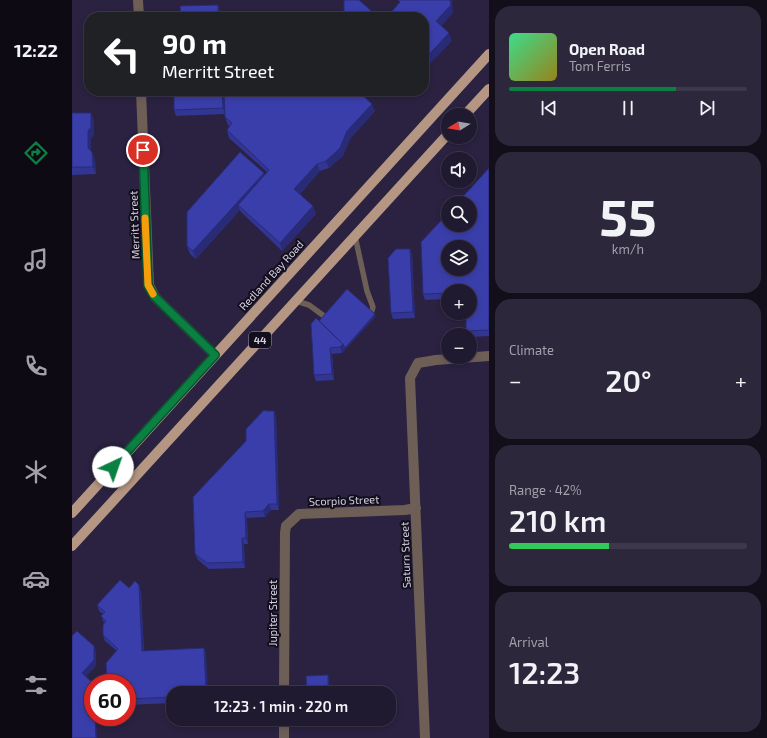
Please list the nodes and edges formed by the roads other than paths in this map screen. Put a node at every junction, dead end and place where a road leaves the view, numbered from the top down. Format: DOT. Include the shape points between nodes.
graph roads {
  1 [pos="138,0"];
  2 [pos="139,12"];
  3 [pos="489,54"];
  4 [pos="489,89"];
  5 [pos="141,96"];
  6 [pos="472,108"];
  7 [pos="441,142"];
  8 [pos="355,236"];
  9 [pos="296,301"];
  10 [pos="334,324"];
  11 [pos="365,325"];
  12 [pos="215,355"];
  13 [pos="489,356"];
  14 [pos="416,508"];
  15 [pos="72,513"];
  16 [pos="284,533"];
  17 [pos="72,546"];
  18 [pos="284,686"];
  19 [pos="284,726"];
  20 [pos="284,738"];
  21 [pos="425,738"];
  1 -- 2 [label="street"];
  3 -- 12 [label="main road, Redland Bay Road / 44"];
  4 -- 6 [label="main road"];
  5 -- 12 [label="street, Merritt Street" via="148,285 154,296"];
  7 -- 8 [label="main road, 44"];
  8 -- 9 [label="main road, 44"];
  8 -- 11 [label="lane" via="373,308"];
  9 -- 10 [label="lane" via="309,305"];
  9 -- 17 [label="main road, 44"];
  12 -- 15 [label="main road, Redland Bay Road / 44"];
  13 -- 14 [label="street, Saturn Street" via="418,363 410,378"];
  14 -- 16 [label="street, Scorpio Street" via="299,514 286,526"];
  14 -- 21 [label="street, Saturn Street"];
  16 -- 18 [label="street, Jupiter Street"];
  19 -- 20 [label="street"];
}
